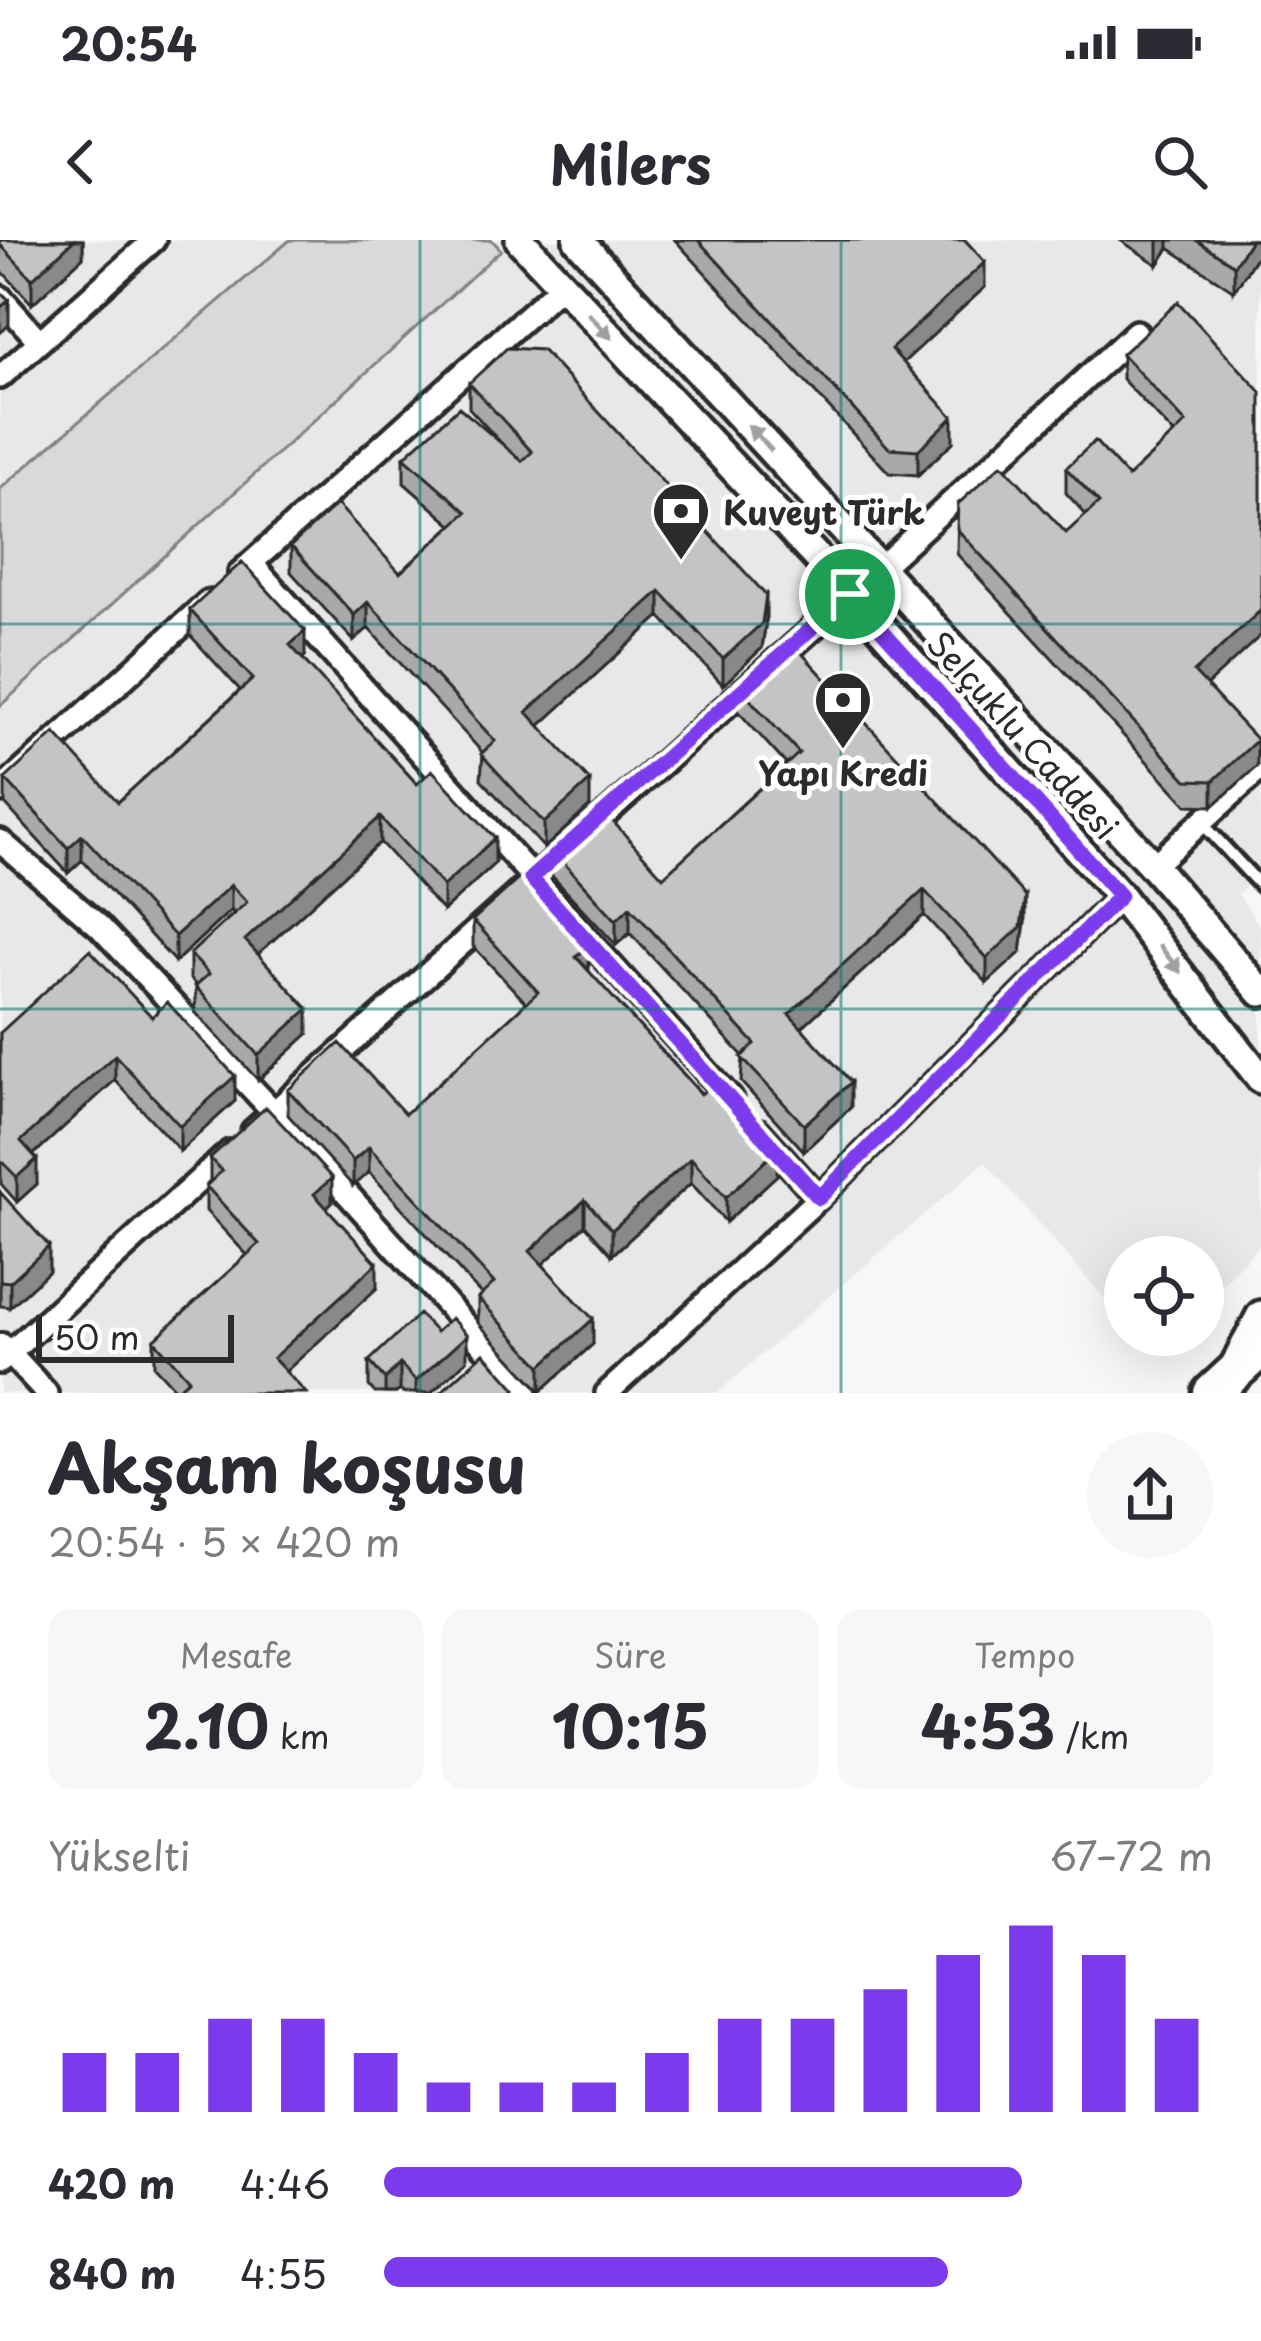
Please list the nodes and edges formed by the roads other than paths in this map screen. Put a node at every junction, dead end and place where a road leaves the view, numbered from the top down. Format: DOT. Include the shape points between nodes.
graph roads {
  1 [pos="154,240"];
  2 [pos="520,240"];
  3 [pos="586,249"];
  4 [pos="562,285"];
  5 [pos="0,297"];
  6 [pos="1136,332"];
  7 [pos="39,341"];
  8 [pos="0,377"];
  9 [pos="250,563"];
  10 [pos="880,568"];
  11 [pos="850,594"];
  12 [pos="1261,768"];
  13 [pos="0,791"];
  14 [pos="1201,822"];
  15 [pos="0,841"];
  16 [pos="1153,866"];
  17 [pos="531,878"];
  18 [pos="1261,886"];
  19 [pos="1120,896"];
  20 [pos="1261,992"];
  21 [pos="1261,1079"];
  22 [pos="274,1112"];
  23 [pos="819,1198"];
  24 [pos="1261,1315"];
  25 [pos="1261,1348"];
  26 [pos="3,1353"];
  27 [pos="1219,1387"];
  28 [pos="46,1393"];
  29 [pos="526,1393"];
  30 [pos="608,1393"];
  1 -- 7 [label="street"];
  2 -- 4 [label="street, Selçuklu Caddesi"];
  3 -- 4 [label="street"];
  10 -- 3 [label="street, Selçuklu Caddesi, one-way"];
  4 -- 9 [label="street"];
  4 -- 11 [label="street, Selçuklu Caddesi, one-way"];
  5 -- 7 [label="street"];
  6 -- 10 [label="street"];
  7 -- 8 [label="street"];
  9 -- 13 [label="street"];
  9 -- 17 [label="street"];
  10 -- 11 [label="street"];
  10 -- 16 [label="street, Selçuklu Caddesi"];
  11 -- 17 [label="street"];
  11 -- 19 [label="street, Selçuklu Caddesi"];
  12 -- 14 [label="street"];
  14 -- 16 [label="street"];
  14 -- 18 [label="lane"];
  15 -- 22 [label="street" via="99,926"];
  16 -- 19 [label="street"];
  16 -- 20 [label="street, Selçuklu Caddesi"];
  17 -- 22 [label="street"];
  17 -- 23 [label="street"];
  19 -- 21 [label="street, Selçuklu Caddesi, one-way"];
  19 -- 23 [label="street"];
  22 -- 26 [label="street"];
  22 -- 29 [label="street"];
  23 -- 30 [label="street"];
  24 -- 27 [label="street"];
  25 -- 27 [label="highway"];
  26 -- 28 [label="street"];
}
